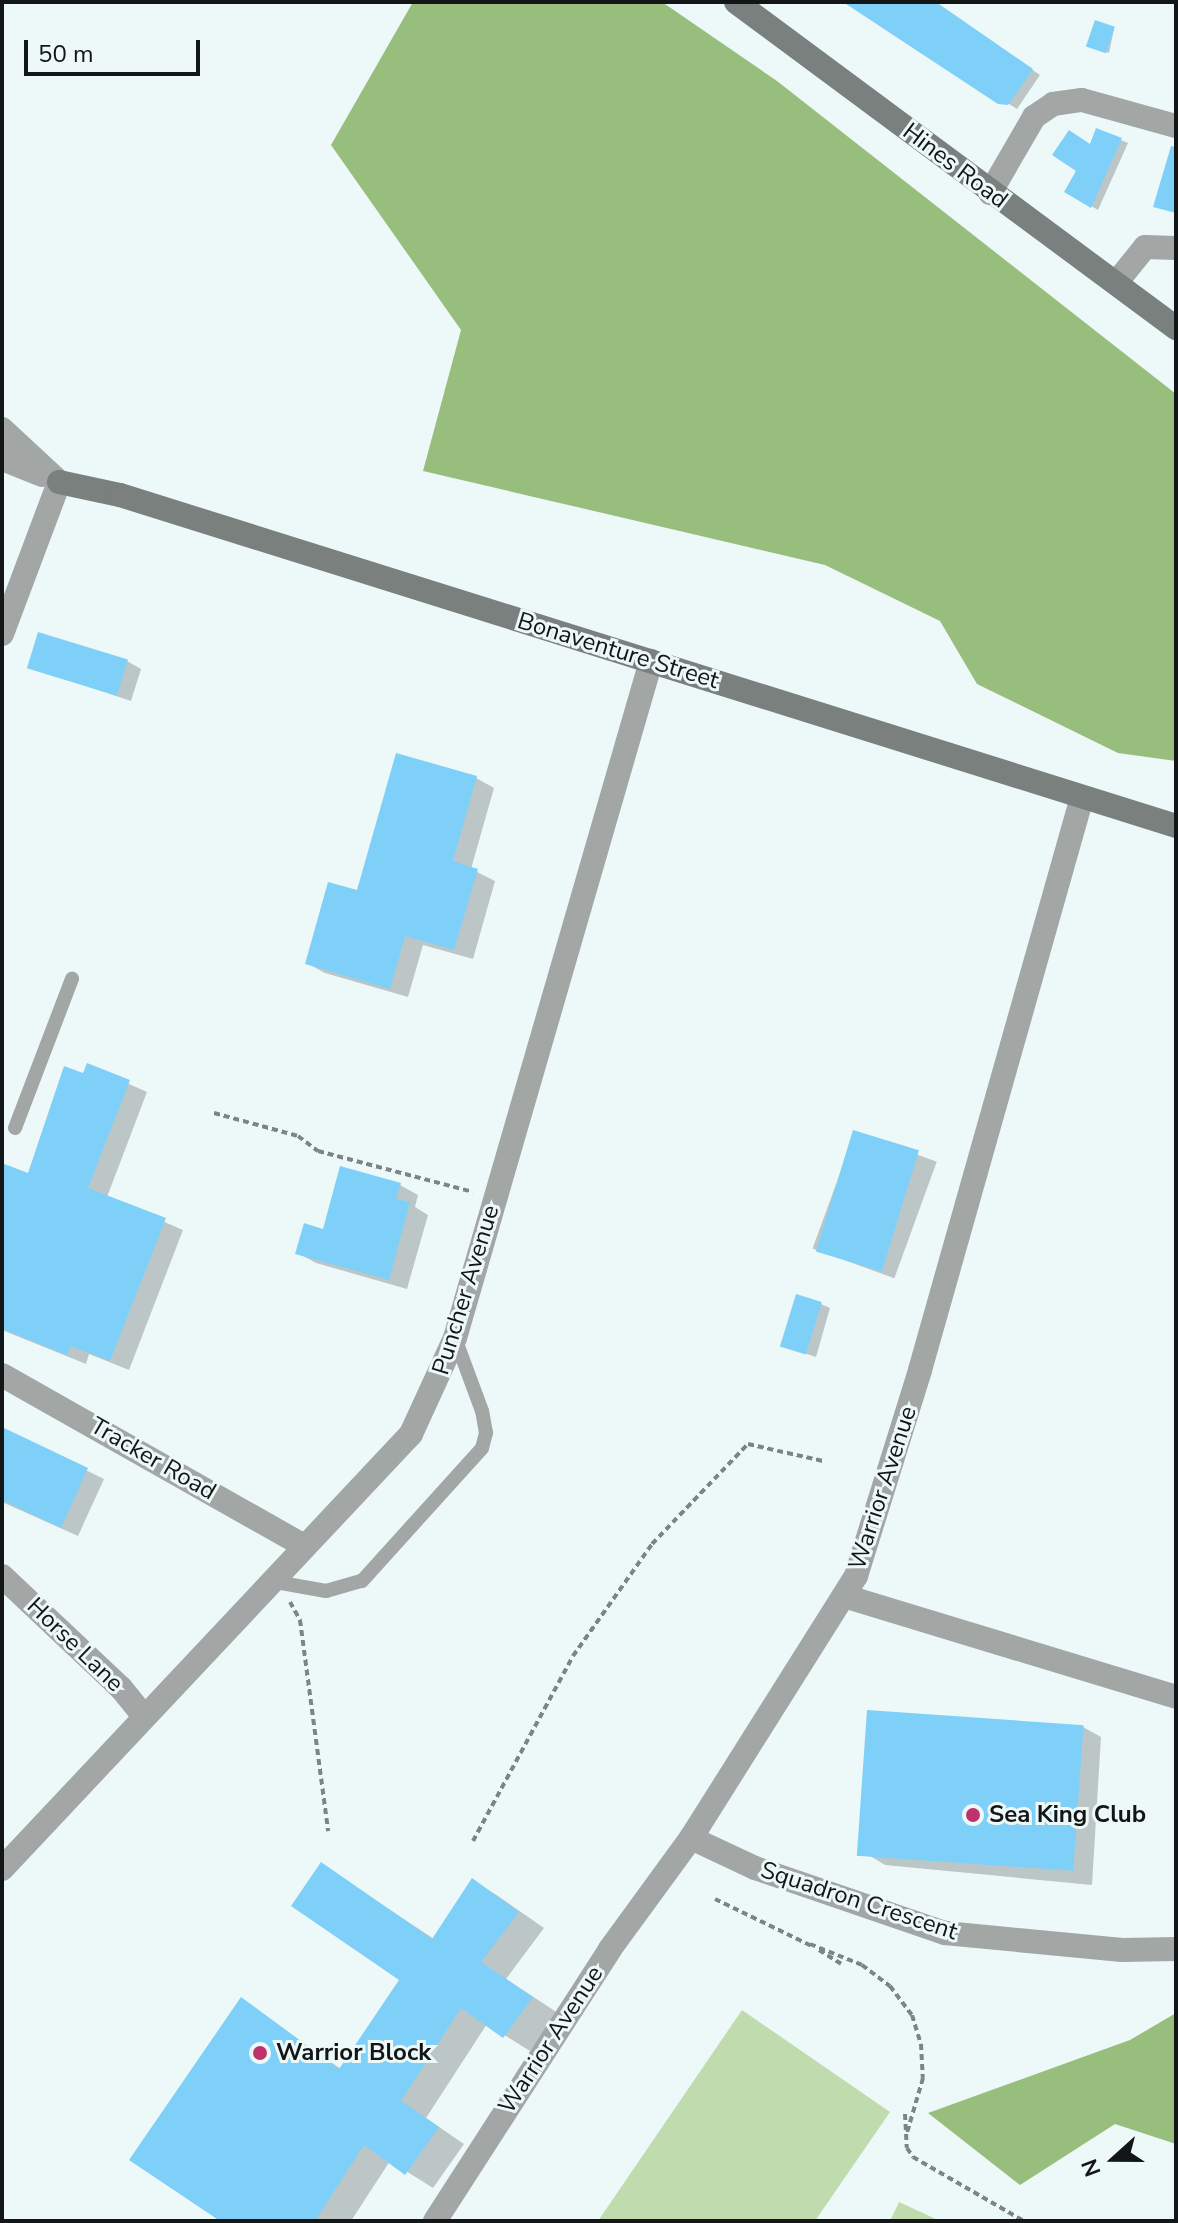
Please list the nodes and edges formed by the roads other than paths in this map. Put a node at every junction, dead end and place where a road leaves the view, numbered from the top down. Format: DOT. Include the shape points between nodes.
graph roads {
  1 [pos="736,2"];
  2 [pos="1176,126"];
  3 [pos="990,193"];
  4 [pos="1176,248"];
  5 [pos="1116,283"];
  6 [pos="1176,328"];
  7 [pos="2,429"];
  8 [pos="2,459"];
  9 [pos="59,482"];
  10 [pos="2,634"];
  11 [pos="651,661"];
  12 [pos="1082,797"];
  13 [pos="1176,826"];
  14 [pos="72,979"];
  15 [pos="15,1128"];
  16 [pos="455,1338"];
  17 [pos="2,1375"];
  18 [pos="302,1545"];
  19 [pos="2,1576"];
  20 [pos="269,1581"];
  21 [pos="844,1596"];
  22 [pos="1176,1697"];
  23 [pos="144,1716"];
  24 [pos="691,1838"];
  25 [pos="2,1869"];
  26 [pos="1176,1949"];
  27 [pos="435,2221"];
  1 -- 3 [label="street, Hines Road"];
  2 -- 3 [label="street" via="1082,100 1053,104 1034,117"];
  3 -- 5 [label="street, Hines Road"];
  4 -- 5 [label="street" via="1145,247"];
  5 -- 6 [label="street, Hines Road"];
  7 -- 9 [label="street"];
  8 -- 9 [label="street"];
  9 -- 10 [label="street"];
  9 -- 11 [label="street, Bonaventure Street" via="120,495"];
  11 -- 12 [label="street, Bonaventure Street"];
  11 -- 16 [label="street, Puncher Avenue"];
  12 -- 13 [label="street, Bonaventure Street"];
  12 -- 21 [label="street, Warrior Avenue" via="868,1546"];
  14 -- 15 [label="lane"];
  16 -- 18 [label="street, Puncher Avenue" via="411,1434"];
  16 -- 20 [label="lane" via="482,1411 482,1448 362,1581 326,1591"];
  17 -- 18 [label="street, Tracker Road"];
  18 -- 20 [label="street, Puncher Avenue"];
  19 -- 23 [label="street, Horse Lane"];
  20 -- 23 [label="street, Puncher Avenue"];
  21 -- 22 [label="street"];
  21 -- 24 [label="street, Warrior Avenue"];
  23 -- 25 [label="street, Puncher Avenue"];
  24 -- 26 [label="street, Squadron Crescent" via="755,1868 945,1933 1108,1949"];
  24 -- 27 [label="street, Warrior Avenue" via="610,1949"];
}
